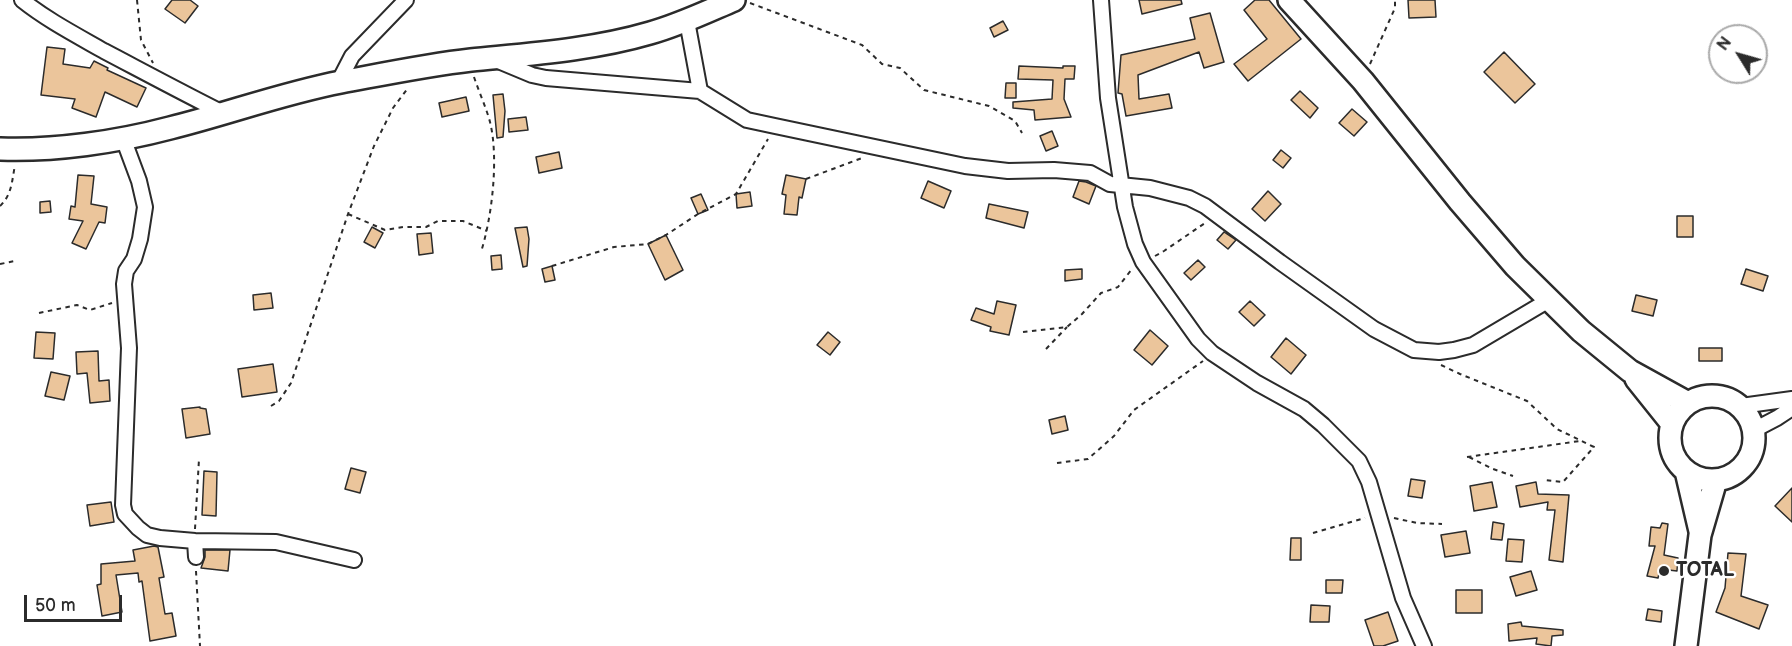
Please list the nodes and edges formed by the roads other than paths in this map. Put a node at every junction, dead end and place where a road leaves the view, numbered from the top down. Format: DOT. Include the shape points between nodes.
graph roads {
  1 [pos="22,0"];
  2 [pos="406,0"];
  3 [pos="734,0"];
  4 [pos="1101,0"];
  5 [pos="1289,0"];
  6 [pos="687,21"];
  7 [pos="490,58"];
  8 [pos="338,82"];
  9 [pos="700,91"];
  10 [pos="223,113"];
  11 [pos="123,138"];
  12 [pos="9,150"];
  13 [pos="1123,185"];
  14 [pos="1549,300"];
  15 [pos="1630,371"];
  16 [pos="1792,399"];
  17 [pos="1688,403"];
  18 [pos="1741,406"];
  19 [pos="1792,408"];
  20 [pos="1672,424"];
  21 [pos="1754,430"];
  22 [pos="1686,471"];
  23 [pos="1716,480"];
  24 [pos="1700,534"];
  25 [pos="195,541"];
  26 [pos="196,557"];
  27 [pos="354,560"];
  28 [pos="1424,646"];
  29 [pos="1686,646"];
  1 -- 10 [label="street" via="62,28"];
  2 -- 8 [label="street" via="352,56"];
  3 -- 6 [label="highway"];
  4 -- 13 [label="street" via="1108,98"];
  5 -- 14 [label="highway" via="1363,81 1515,266"];
  6 -- 7 [label="highway" via="600,44"];
  6 -- 9 [label="street"];
  7 -- 8 [label="highway"];
  7 -- 9 [label="street" via="546,78"];
  8 -- 10 [label="highway"];
  9 -- 13 [label="street" via="747,120 965,166 1082,172"];
  10 -- 11 [label="highway"];
  11 -- 12 [label="highway"];
  11 -- 25 [label="street" via="146,207 140,239 124,284 129,348 124,514 147,535"];
  13 -- 14 [label="street" via="1150,188 1205,206 1374,329 1414,350 1439,352 1473,345"];
  13 -- 28 [label="street" via="1125,207 1143,262 1198,339 1212,353 1323,424 1359,461 1370,482 1403,598"];
  14 -- 15 [label="highway"];
  15 -- 17 [label="highway"];
  15 -- 20 [label="highway"];
  16 -- 18 [label="street"];
  17 -- 18 [label="highway" via="1701,396 1715,395"];
  17 -- 20 [label="highway"];
  18 -- 21 [label="highway"];
  19 -- 21 [label="street"];
  20 -- 22 [label="highway" via="1671,450"];
  21 -- 23 [label="highway" via="1750,458 1730,476"];
  22 -- 23 [label="highway"];
  22 -- 24 [label="highway"];
  23 -- 24 [label="highway"];
  24 -- 29 [label="highway"];
  25 -- 26 [label="street"];
  25 -- 27 [label="street" via="276,542"];
}
